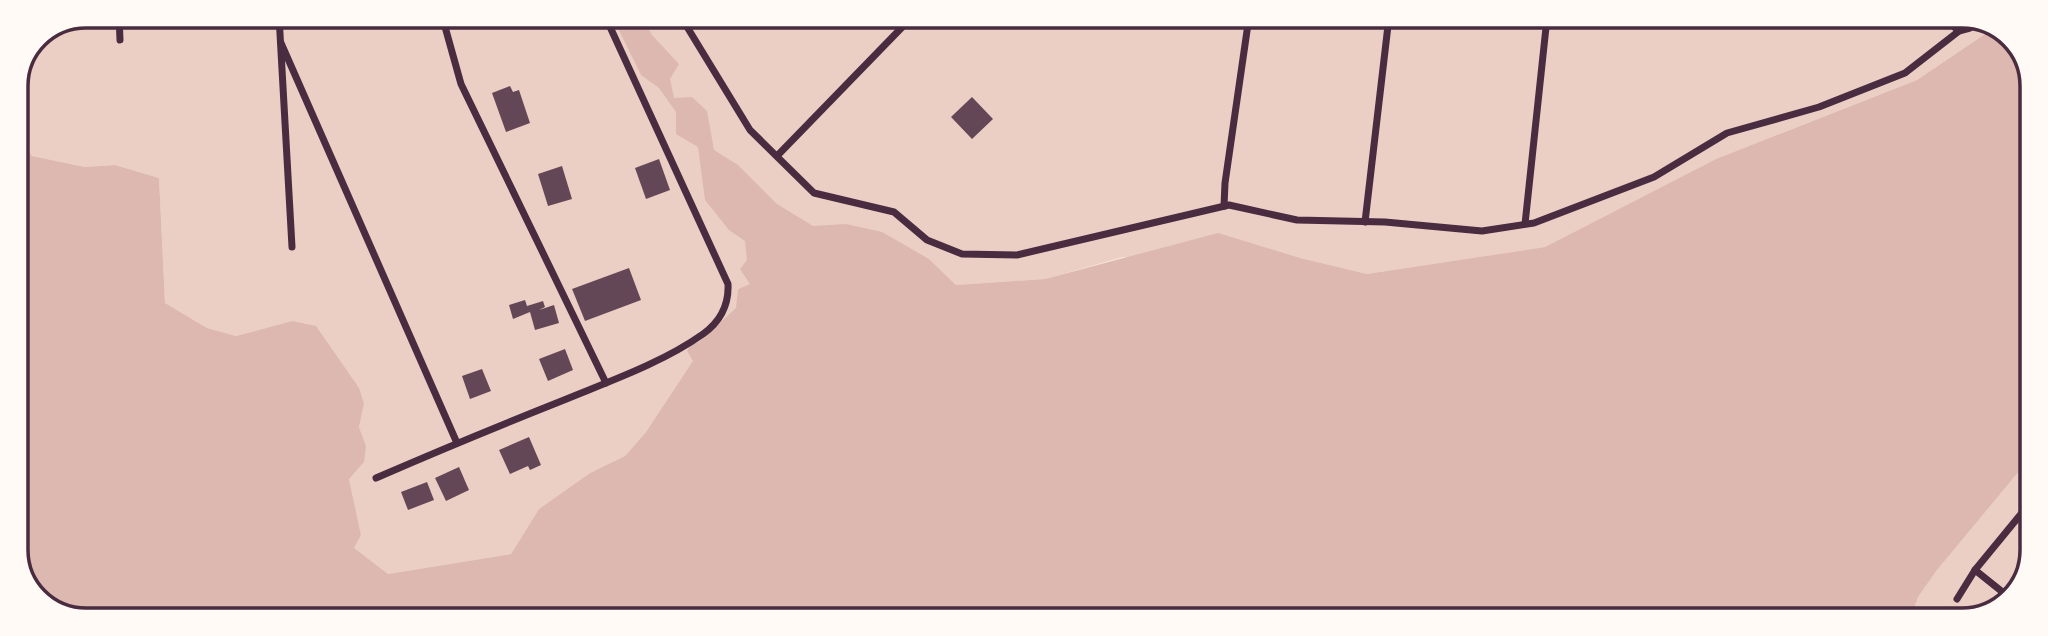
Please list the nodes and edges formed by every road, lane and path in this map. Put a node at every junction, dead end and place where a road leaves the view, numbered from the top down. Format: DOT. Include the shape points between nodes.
graph roads {
  1 [pos="120,28"];
  2 [pos="280,28"];
  3 [pos="446,28"];
  4 [pos="610,28"];
  5 [pos="688,28"];
  6 [pos="901,28"];
  7 [pos="1247,28"];
  8 [pos="1388,28"];
  9 [pos="1546,28"];
  10 [pos="1956,28"];
  11 [pos="1967,29"];
  12 [pos="1959,31"];
  13 [pos="120,40"];
  14 [pos="281,43"];
  15 [pos="777,156"];
  16 [pos="1224,206"];
  17 [pos="1365,222"];
  18 [pos="1525,224"];
  19 [pos="292,247"];
  20 [pos="606,383"];
  21 [pos="457,443"];
  22 [pos="376,478"];
  23 [pos="2020,515"];
  24 [pos="1975,570"];
  25 [pos="2002,592"];
  26 [pos="1957,599"];
  27 [pos="1951,608"];
  1 -- 13 [label="street"];
  2 -- 14 [label="street"];
  3 -- 20 [label="street" via="461,84"];
  4 -- 20 [label="street" via="727,284 729,299 704,333"];
  5 -- 15 [label="street" via="750,130"];
  6 -- 15 [label="street"];
  7 -- 16 [label="street"];
  8 -- 17 [label="street"];
  9 -- 18 [label="street"];
  10 -- 12 [label="street"];
  11 -- 12 [label="street"];
  12 -- 18 [label="street" via="1905,73 1819,107 1727,132 1654,177"];
  14 -- 19 [label="street"];
  14 -- 21 [label="street"];
  15 -- 16 [label="street" via="814,193 894,212 927,240 962,254 1017,255"];
  16 -- 17 [label="street" via="1297,220"];
  17 -- 18 [label="street" via="1482,231"];
  20 -- 21 [label="street"];
  21 -- 22 [label="street"];
  23 -- 24 [label="street"];
  24 -- 25 [label="street"];
  24 -- 26 [label="street"];
  26 -- 27 [label="path"];
}
